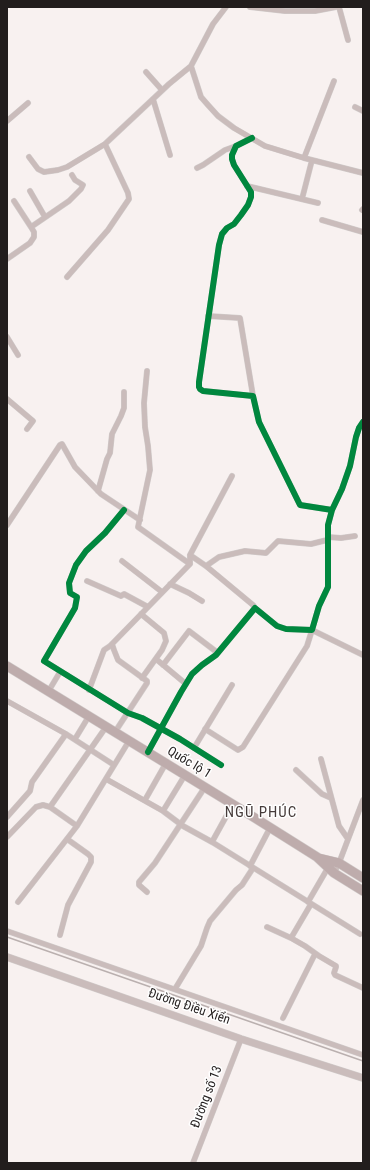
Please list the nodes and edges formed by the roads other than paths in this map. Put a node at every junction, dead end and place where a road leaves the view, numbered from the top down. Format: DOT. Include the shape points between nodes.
graph roads {
  1 [pos="226,7"];
  2 [pos="250,7"];
  3 [pos="258,7"];
  4 [pos="338,7"];
  5 [pos="295,9"];
  6 [pos="348,40"];
  7 [pos="190,66"];
  8 [pos="146,72"];
  9 [pos="334,81"];
  10 [pos="162,90"];
  11 [pos="153,99"];
  12 [pos="28,103"];
  13 [pos="355,107"];
  14 [pos="363,111"];
  15 [pos="7,120"];
  16 [pos="252,138"];
  17 [pos="105,144"];
  18 [pos="236,146"];
  19 [pos="170,155"];
  20 [pos="29,157"];
  21 [pos="304,158"];
  22 [pos="312,160"];
  23 [pos="197,168"];
  24 [pos="363,173"];
  25 [pos="72,175"];
  26 [pos="247,186"];
  27 [pos="30,191"];
  28 [pos="302,199"];
  29 [pos="14,201"];
  30 [pos="318,203"];
  31 [pos="45,217"];
  32 [pos="322,220"];
  33 [pos="31,227"];
  34 [pos="363,232"];
  35 [pos="7,259"];
  36 [pos="68,277"];
  37 [pos="208,316"];
  38 [pos="7,337"];
  39 [pos="18,355"];
  40 [pos="147,371"];
  41 [pos="124,392"];
  42 [pos="253,396"];
  43 [pos="7,399"];
  44 [pos="363,422"];
  45 [pos="27,429"];
  46 [pos="232,476"];
  47 [pos="98,491"];
  48 [pos="124,510"];
  49 [pos="332,510"];
  50 [pos="140,520"];
  51 [pos="7,525"];
  52 [pos="355,536"];
  53 [pos="328,538"];
  54 [pos="190,555"];
  55 [pos="122,560"];
  56 [pos="190,564"];
  57 [pos="206,566"];
  58 [pos="87,581"];
  59 [pos="170,584"];
  60 [pos="162,592"];
  61 [pos="202,601"];
  62 [pos="148,607"];
  63 [pos="255,608"];
  64 [pos="141,614"];
  65 [pos="312,630"];
  66 [pos="112,644"];
  67 [pos="162,650"];
  68 [pos="218,653"];
  69 [pos="363,655"];
  70 [pos="170,656"];
  71 [pos="156,659"];
  72 [pos="163,665"];
  73 [pos="7,666"];
  74 [pos="60,672"];
  75 [pos="142,678"];
  76 [pos="186,684"];
  77 [pos="232,684"];
  78 [pos="88,690"];
  79 [pos="48,692"];
  80 [pos="7,701"];
  81 [pos="128,713"];
  82 [pos="89,716"];
  83 [pos="106,727"];
  84 [pos="161,728"];
  85 [pos="205,729"];
  86 [pos="115,732"];
  87 [pos="66,734"];
  88 [pos="75,739"];
  89 [pos="129,741"];
  90 [pos="194,748"];
  91 [pos="90,750"];
  92 [pos="148,752"];
  93 [pos="320,759"];
  94 [pos="166,763"];
  95 [pos="114,765"];
  96 [pos="221,765"];
  97 [pos="296,770"];
  98 [pos="185,775"];
  99 [pos="106,779"];
  100 [pos="205,787"];
  101 [pos="331,798"];
  102 [pos="145,800"];
  103 [pos="363,800"];
  104 [pos="233,804"];
  105 [pos="50,807"];
  106 [pos="163,811"];
  107 [pos="361,811"];
  108 [pos="7,817"];
  109 [pos="180,824"];
  110 [pos="77,826"];
  111 [pos="270,828"];
  112 [pos="7,837"];
  113 [pos="67,839"];
  114 [pos="348,839"];
  115 [pos="212,842"];
  116 [pos="333,866"];
  117 [pos="251,867"];
  118 [pos="363,878"];
  119 [pos="363,891"];
  120 [pos="147,892"];
  121 [pos="18,902"];
  122 [pos="310,903"];
  123 [pos="267,926"];
  124 [pos="7,931"];
  125 [pos="360,934"];
  126 [pos="60,935"];
  127 [pos="291,938"];
  128 [pos="315,954"];
  129 [pos="7,957"];
  130 [pos="363,988"];
  131 [pos="175,989"];
  132 [pos="283,1018"];
  133 [pos="241,1038"];
  134 [pos="363,1055"];
  135 [pos="363,1078"];
  136 [pos="193,1163"];
  1 -- 7 [label="street"];
  2 -- 3 [label="street"];
  3 -- 5 [label="street" via="285,11"];
  4 -- 5 [label="street" via="315,11"];
  4 -- 6 [label="street"];
  7 -- 10 [label="street"];
  7 -- 16 [label="street" via="201,97 218,116"];
  8 -- 10 [label="street"];
  9 -- 21 [label="street"];
  10 -- 11 [label="street"];
  11 -- 17 [label="street"];
  11 -- 19 [label="street"];
  12 -- 15 [label="street"];
  13 -- 14 [label="street"];
  16 -- 18 [label="street"];
  16 -- 21 [label="street" via="265,146"];
  17 -- 20 [label="street" via="67,167 51,172 38,169"];
  17 -- 36 [label="street" via="129,199 108,230"];
  18 -- 23 [label="street"];
  18 -- 26 [label="street" via="232,159"];
  21 -- 22 [label="street"];
  22 -- 24 [label="street"];
  22 -- 28 [label="street"];
  25 -- 31 [label="street" via="83,185 81,189 69,201"];
  26 -- 28 [label="street"];
  26 -- 37 [label="street" via="251,192 248,205 234,224 222,234"];
  27 -- 31 [label="street"];
  28 -- 30 [label="street"];
  29 -- 33 [label="street"];
  31 -- 33 [label="street"];
  32 -- 34 [label="street"];
  33 -- 35 [label="street" via="34,237 30,243"];
  37 -- 42 [label="street" via="240,318"];
  37 -- 42 [label="street" via="200,389"];
  38 -- 39 [label="street"];
  40 -- 50 [label="street" via="144,403 150,470"];
  41 -- 47 [label="street" via="124,408 112,434 110,453"];
  42 -- 49 [label="street" via="260,422 300,505"];
  43 -- 45 [label="street" via="33,421"];
  44 -- 49 [label="street" via="356,436 342,489"];
  46 -- 54 [label="street"];
  47 -- 48 [label="street"];
  47 -- 51 [label="street" via="75,466 61,444"];
  48 -- 50 [label="street"];
  48 -- 74 [label="street" via="86,551 70,579 70,593 77,597 75,608 44,661"];
  49 -- 53 [label="street"];
  50 -- 56 [label="street" via="138,527"];
  52 -- 53 [label="street"];
  53 -- 57 [label="street" via="311,544 278,541 266,553 245,551 219,557"];
  53 -- 65 [label="street" via="328,587"];
  54 -- 56 [label="street"];
  54 -- 57 [label="street"];
  55 -- 60 [label="street"];
  56 -- 59 [label="street"];
  57 -- 63 [label="street"];
  58 -- 62 [label="street" via="121,596 124,594"];
  59 -- 60 [label="street"];
  59 -- 61 [label="street"];
  60 -- 62 [label="street"];
  62 -- 64 [label="street"];
  63 -- 65 [label="street" via="277,626"];
  63 -- 68 [label="street"];
  64 -- 66 [label="street"];
  64 -- 67 [label="street" via="164,633 166,641"];
  65 -- 69 [label="street"];
  65 -- 85 [label="street" via="307,646 243,747 238,750"];
  66 -- 75 [label="street" via="118,660"];
  66 -- 78 [label="street" via="104,650"];
  67 -- 70 [label="street"];
  67 -- 71 [label="street"];
  68 -- 70 [label="street" via="189,631"];
  68 -- 76 [label="street" via="192,674"];
  70 -- 72 [label="street"];
  71 -- 72 [label="street"];
  71 -- 75 [label="street"];
  72 -- 76 [label="street"];
  73 -- 79 [label="highway, Quốc lộ 1"];
  74 -- 78 [label="street"];
  74 -- 79 [label="street"];
  75 -- 81 [label="street" via="147,683"];
  76 -- 84 [label="street"];
  77 -- 85 [label="street"];
  78 -- 81 [label="street"];
  79 -- 82 [label="highway, Quốc lộ 1"];
  80 -- 87 [label="street"];
  81 -- 84 [label="street"];
  81 -- 86 [label="street"];
  82 -- 83 [label="highway, Quốc lộ 1"];
  82 -- 88 [label="street"];
  83 -- 86 [label="highway, Quốc lộ 1"];
  83 -- 91 [label="street"];
  84 -- 90 [label="street"];
  84 -- 92 [label="street"];
  85 -- 90 [label="street"];
  86 -- 89 [label="highway, Quốc lộ 1"];
  87 -- 88 [label="street"];
  87 -- 108 [label="street" via="32,782 28,794"];
  88 -- 91 [label="street"];
  89 -- 92 [label="highway, Quốc lộ 1"];
  89 -- 95 [label="street"];
  90 -- 96 [label="street"];
  91 -- 95 [label="street"];
  91 -- 105 [label="street"];
  92 -- 94 [label="highway, Quốc lộ 1"];
  93 -- 101 [label="street"];
  94 -- 98 [label="highway, Quốc lộ 1"];
  94 -- 102 [label="street"];
  95 -- 99 [label="street"];
  97 -- 101 [label="street" via="322,794"];
  98 -- 100 [label="highway, Quốc lộ 1"];
  98 -- 106 [label="street"];
  99 -- 102 [label="street"];
  99 -- 110 [label="street"];
  100 -- 104 [label="highway, Quốc lộ 1"];
  100 -- 109 [label="street"];
  101 -- 114 [label="street" via="339,826"];
  102 -- 106 [label="street"];
  103 -- 107 [label="street"];
  104 -- 111 [label="highway, Quốc lộ 1"];
  104 -- 115 [label="street"];
  105 -- 110 [label="street"];
  105 -- 112 [label="street" via="36,807"];
  106 -- 109 [label="street"];
  107 -- 114 [label="street"];
  109 -- 115 [label="street"];
  109 -- 120 [label="street" via="139,882"];
  110 -- 113 [label="street"];
  111 -- 116 [label="highway, Quốc lộ 1"];
  111 -- 117 [label="street"];
  113 -- 121 [label="street"];
  113 -- 126 [label="street" via="88,854 91,862 68,905"];
  114 -- 116 [label="street"];
  115 -- 117 [label="street"];
  116 -- 118 [label="highway, Quốc lộ 1"];
  116 -- 119 [label="highway, Quốc lộ 1"];
  116 -- 122 [label="street"];
  117 -- 122 [label="street"];
  117 -- 131 [label="street" via="242,885 210,920 201,946"];
  122 -- 125 [label="street"];
  122 -- 127 [label="street"];
  123 -- 127 [label="street"];
  124 -- 131 [label="street"];
  127 -- 128 [label="street"];
  128 -- 130 [label="street" via="336,966 335,975"];
  128 -- 132 [label="street"];
  129 -- 133 [label="street, Đường Điều Xiển"];
  131 -- 134 [label="street"];
  133 -- 135 [label="street, Đường Điều Xiển"];
  133 -- 136 [label="street, Đường số 13"];
}
